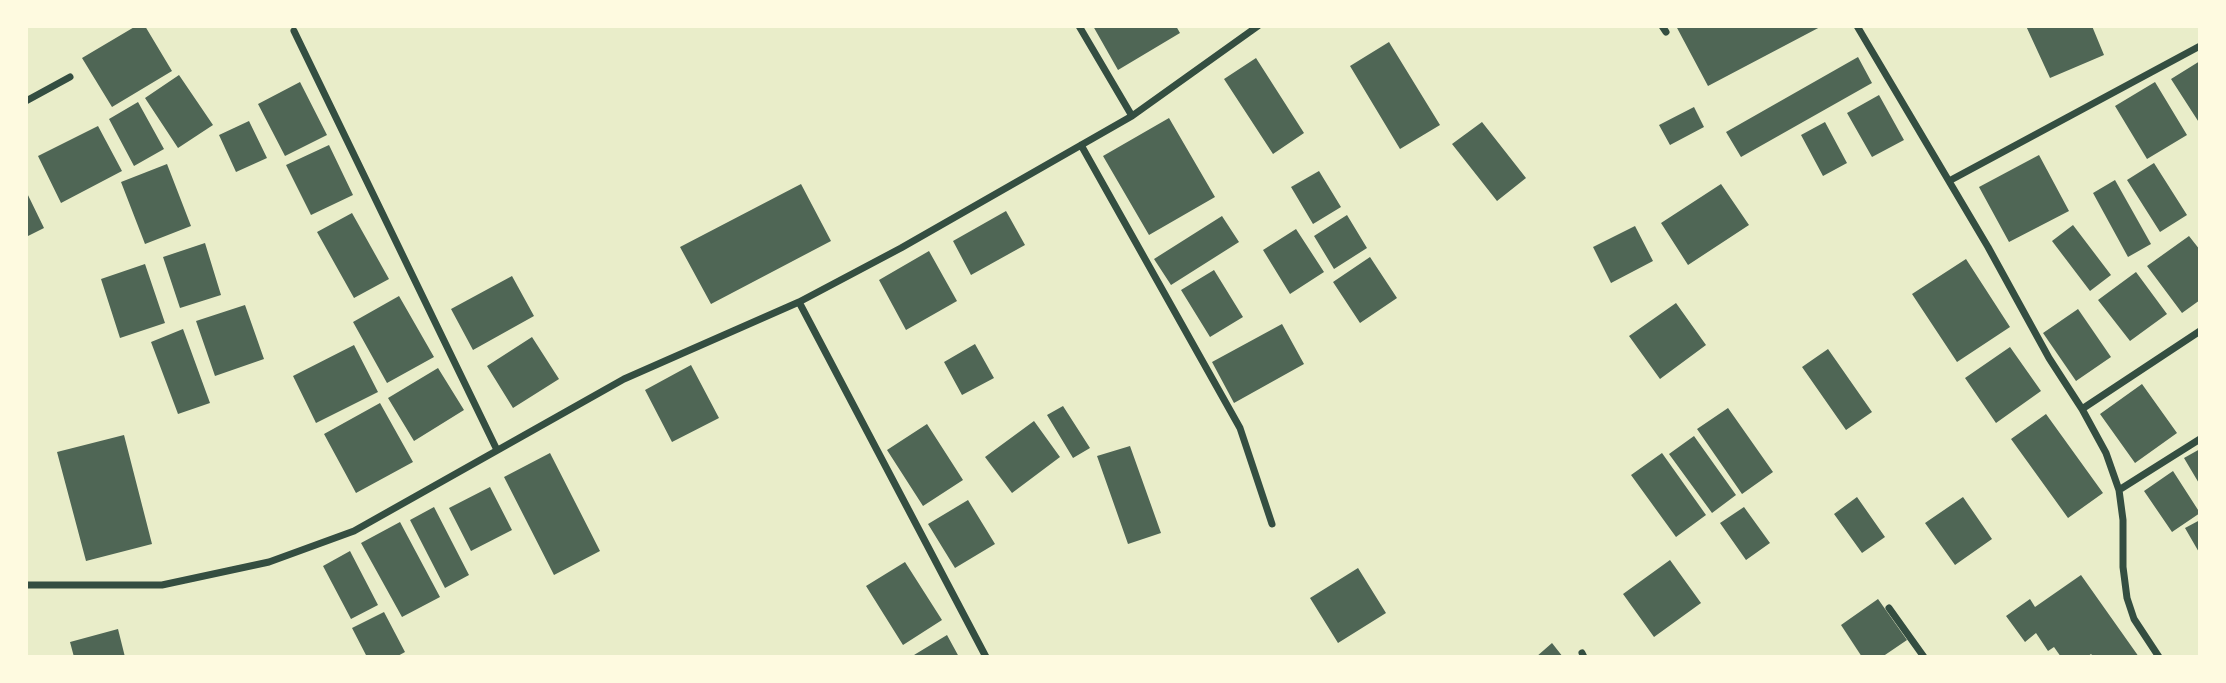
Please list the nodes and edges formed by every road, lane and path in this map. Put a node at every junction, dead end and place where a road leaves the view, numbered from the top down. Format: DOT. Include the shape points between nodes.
graph roads {
  1 [pos="1079,26"];
  2 [pos="1258,26"];
  3 [pos="1857,26"];
  4 [pos="294,31"];
  5 [pos="2200,46"];
  6 [pos="70,76"];
  7 [pos="26,101"];
  8 [pos="1132,116"];
  9 [pos="1081,145"];
  10 [pos="1949,181"];
  11 [pos="799,302"];
  12 [pos="2200,331"];
  13 [pos="2082,409"];
  14 [pos="2200,439"];
  15 [pos="497,450"];
  16 [pos="2119,490"];
  17 [pos="1272,524"];
  18 [pos="26,585"];
  19 [pos="1889,608"];
  20 [pos="986,657"];
  21 [pos="1924,657"];
  22 [pos="2159,657"];
  1 -- 8 [label="street"];
  2 -- 8 [label="street"];
  3 -- 10 [label="street"];
  4 -- 15 [label="street"];
  5 -- 10 [label="street"];
  6 -- 7 [label="street"];
  8 -- 9 [label="street"];
  9 -- 11 [label="street"];
  9 -- 17 [label="street" via="1240,428"];
  10 -- 13 [label="street"];
  11 -- 15 [label="street" via="624,379"];
  11 -- 20 [label="street"];
  12 -- 13 [label="street"];
  13 -- 16 [label="street" via="2106,453"];
  14 -- 16 [label="street"];
  15 -- 18 [label="street" via="354,531 269,562 162,584"];
  16 -- 22 [label="street" via="2127,598 2134,619"];
  19 -- 21 [label="street"];
}
